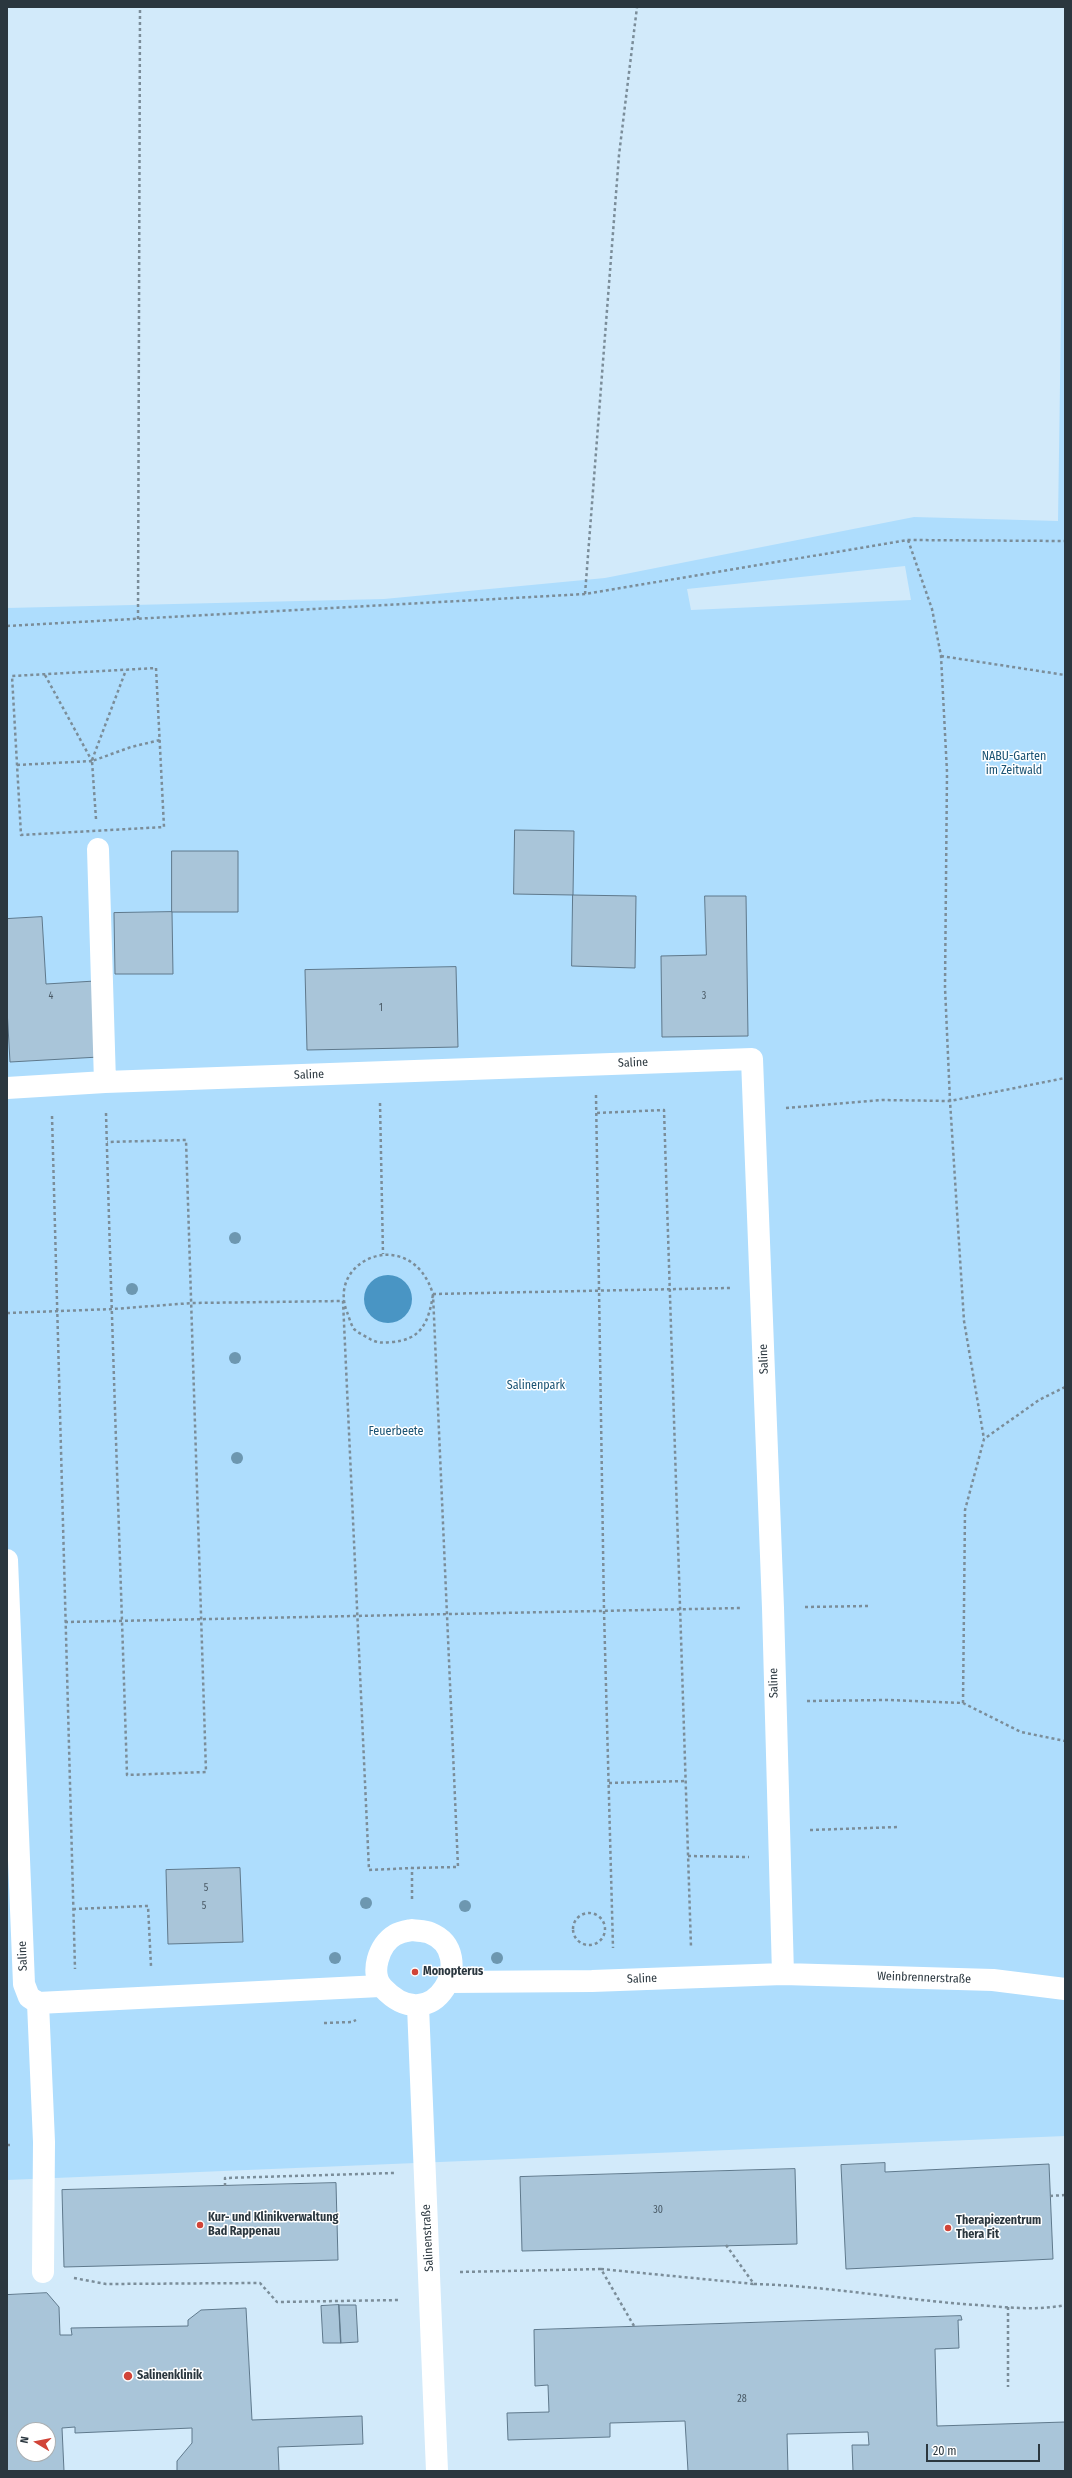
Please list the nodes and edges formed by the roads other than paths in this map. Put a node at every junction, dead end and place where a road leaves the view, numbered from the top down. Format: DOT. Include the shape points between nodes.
graph roads {
  1 [pos="98,840"];
  2 [pos="105,1082"];
  3 [pos="7,1088"];
  4 [pos="7,1560"];
  5 [pos="783,1974"];
  6 [pos="449,1982"];
  7 [pos="380,1986"];
  8 [pos="1065,1989"];
  9 [pos="38,2003"];
  10 [pos="418,2006"];
  11 [pos="43,2272"];
  12 [pos="437,2471"];
  1 -- 2 [label="street"];
  2 -- 3 [label="street, Saline"];
  2 -- 5 [label="street, Saline" via="752,1059"];
  4 -- 9 [label="street, Saline" via="24,1984 29,1997"];
  5 -- 6 [label="street, Saline"];
  5 -- 8 [label="street, Weinbrennerstraße" via="993,1980"];
  6 -- 7 [label="street" via="452,1964 445,1946 431,1933 412,1930 394,1935 381,1949 376,1967"];
  6 -- 10 [label="street" via="437,1999"];
  7 -- 9 [label="street"];
  7 -- 10 [label="street" via="393,2000"];
  9 -- 11 [label="street" via="44,2142"];
  10 -- 12 [label="street, Salinenstraße"];
}
